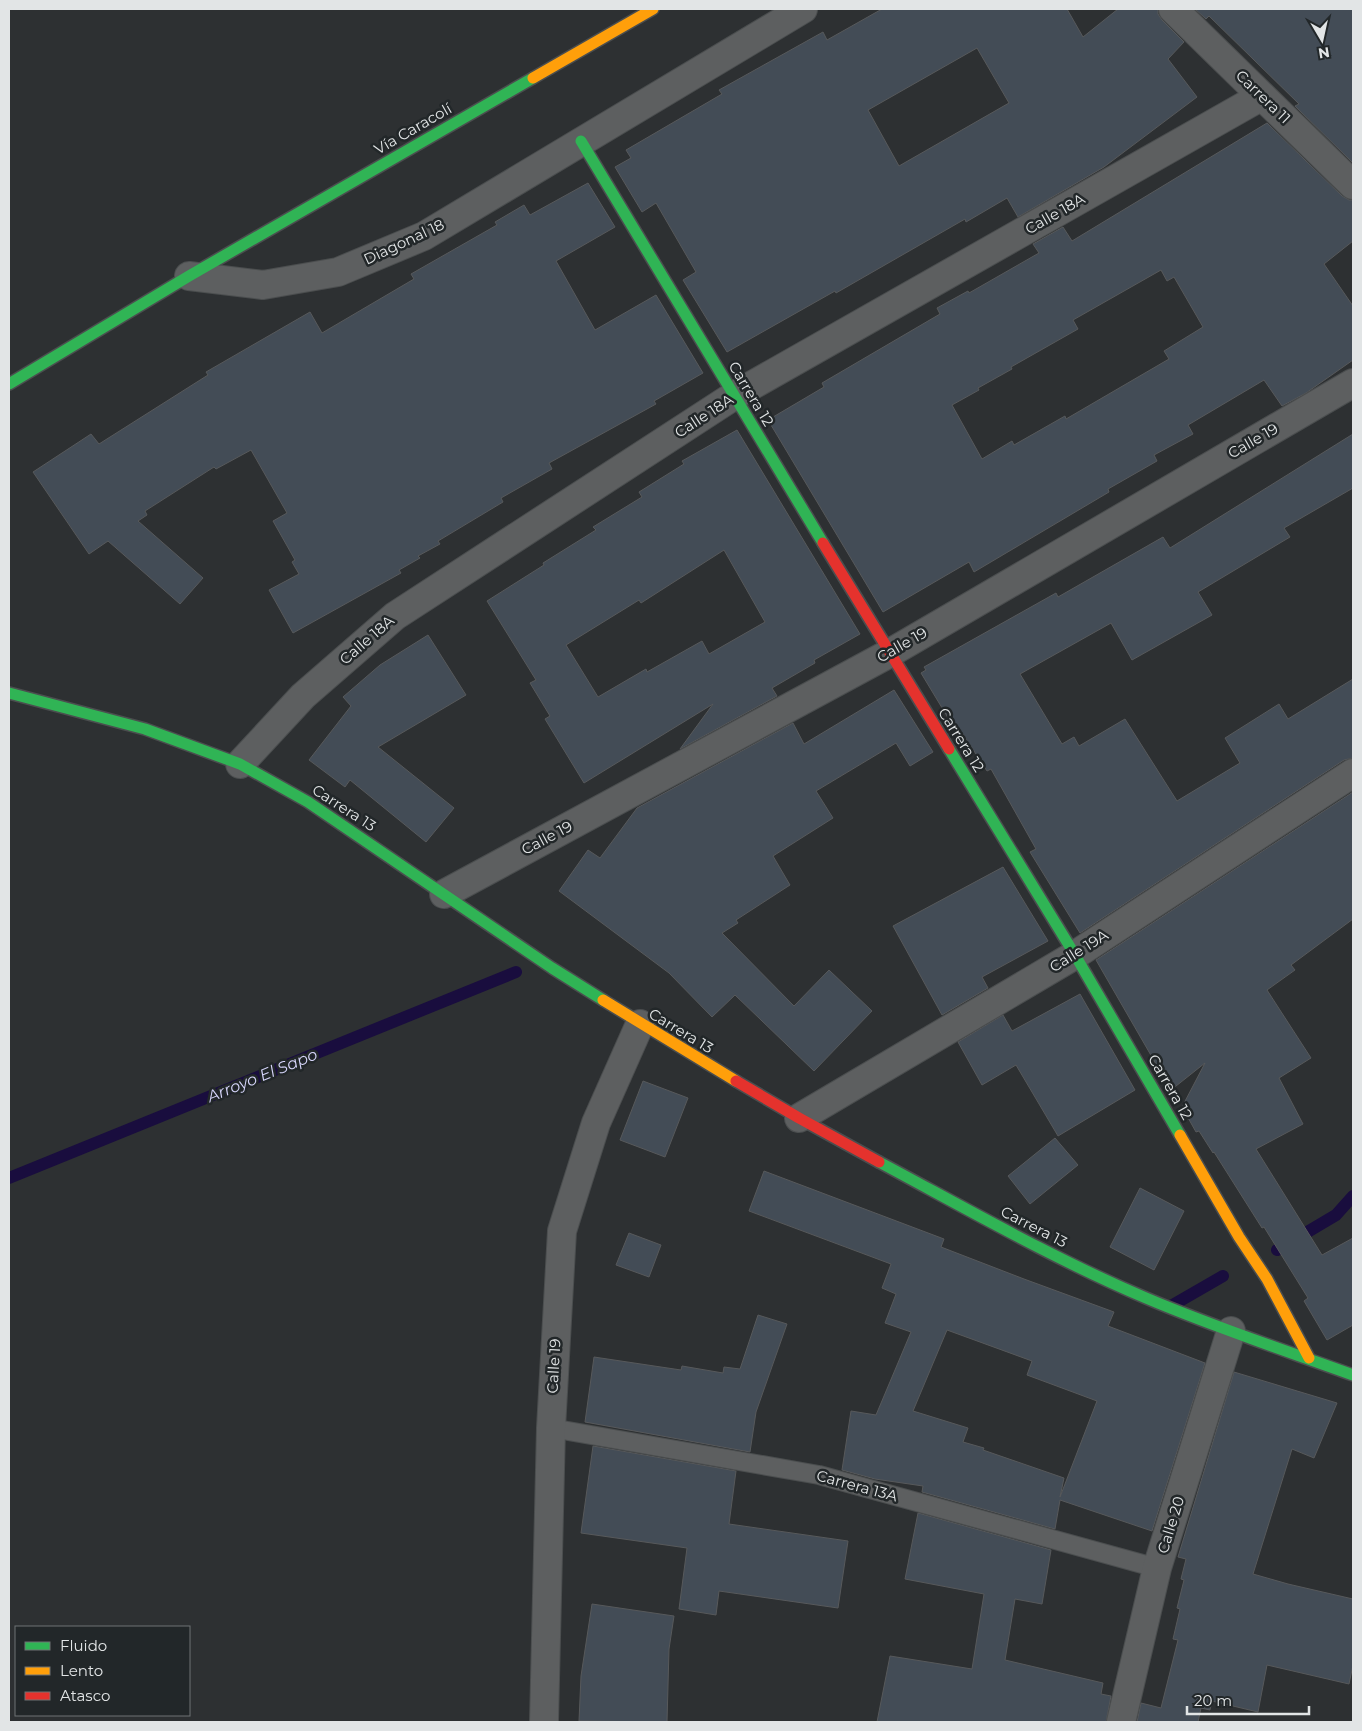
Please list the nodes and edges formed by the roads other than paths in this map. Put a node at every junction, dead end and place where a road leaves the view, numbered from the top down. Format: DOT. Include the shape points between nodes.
graph roads {
  1 [pos="653,9"];
  2 [pos="803,9"];
  3 [pos="1173,9"];
  4 [pos="1262,96"];
  5 [pos="581,141"];
  6 [pos="1353,185"];
  7 [pos="189,276"];
  8 [pos="1353,383"];
  9 [pos="9,384"];
  10 [pos="735,395"];
  11 [pos="890,652"];
  12 [pos="9,693"];
  13 [pos="240,764"];
  14 [pos="1353,773"];
  15 [pos="444,894"];
  16 [pos="1075,955"];
  17 [pos="640,1024"];
  18 [pos="799,1118"];
  19 [pos="1231,1332"];
  20 [pos="1309,1358"];
  21 [pos="1353,1375"];
  22 [pos="550,1428"];
  23 [pos="1157,1568"];
  24 [pos="544,1722"];
  25 [pos="1121,1722"];
  1 -- 7 [label="street, Vía Caracolí"];
  2 -- 5 [label="street, Diagonal 18"];
  3 -- 4 [label="street, Carrera 11"];
  4 -- 6 [label="street, Carrera 11"];
  4 -- 10 [label="street, Calle 18A"];
  5 -- 7 [label="street, Diagonal 18" via="424,236 338,272 263,285"];
  5 -- 10 [label="street, Carrera 12"];
  7 -- 9 [label="street"];
  8 -- 11 [label="street, Calle 19"];
  10 -- 11 [label="street, Carrera 12"];
  10 -- 13 [label="street, Calle 18A" via="395,616 303,696"];
  11 -- 15 [label="street, Calle 19"];
  11 -- 16 [label="street, Carrera 12"];
  12 -- 13 [label="street, Carrera 13" via="145,729"];
  13 -- 15 [label="street, Carrera 13" via="308,802"];
  14 -- 16 [label="street, Calle 19A"];
  15 -- 17 [label="street, Carrera 13"];
  16 -- 18 [label="street, Calle 19A"];
  16 -- 20 [label="street, Carrera 12" via="1267,1279"];
  17 -- 18 [label="street, Carrera 13"];
  17 -- 22 [label="street, Calle 19" via="596,1123 562,1231"];
  18 -- 19 [label="street, Carrera 13" via="1029,1243 1146,1298"];
  19 -- 20 [label="street, Carrera 13"];
  19 -- 23 [label="street, Calle 20"];
  20 -- 21 [label="street, Carrera 13"];
  22 -- 23 [label="lane, Carrera 13A" via="819,1475"];
  22 -- 24 [label="street, Calle 19"];
  23 -- 25 [label="street, Calle 20"];
}
